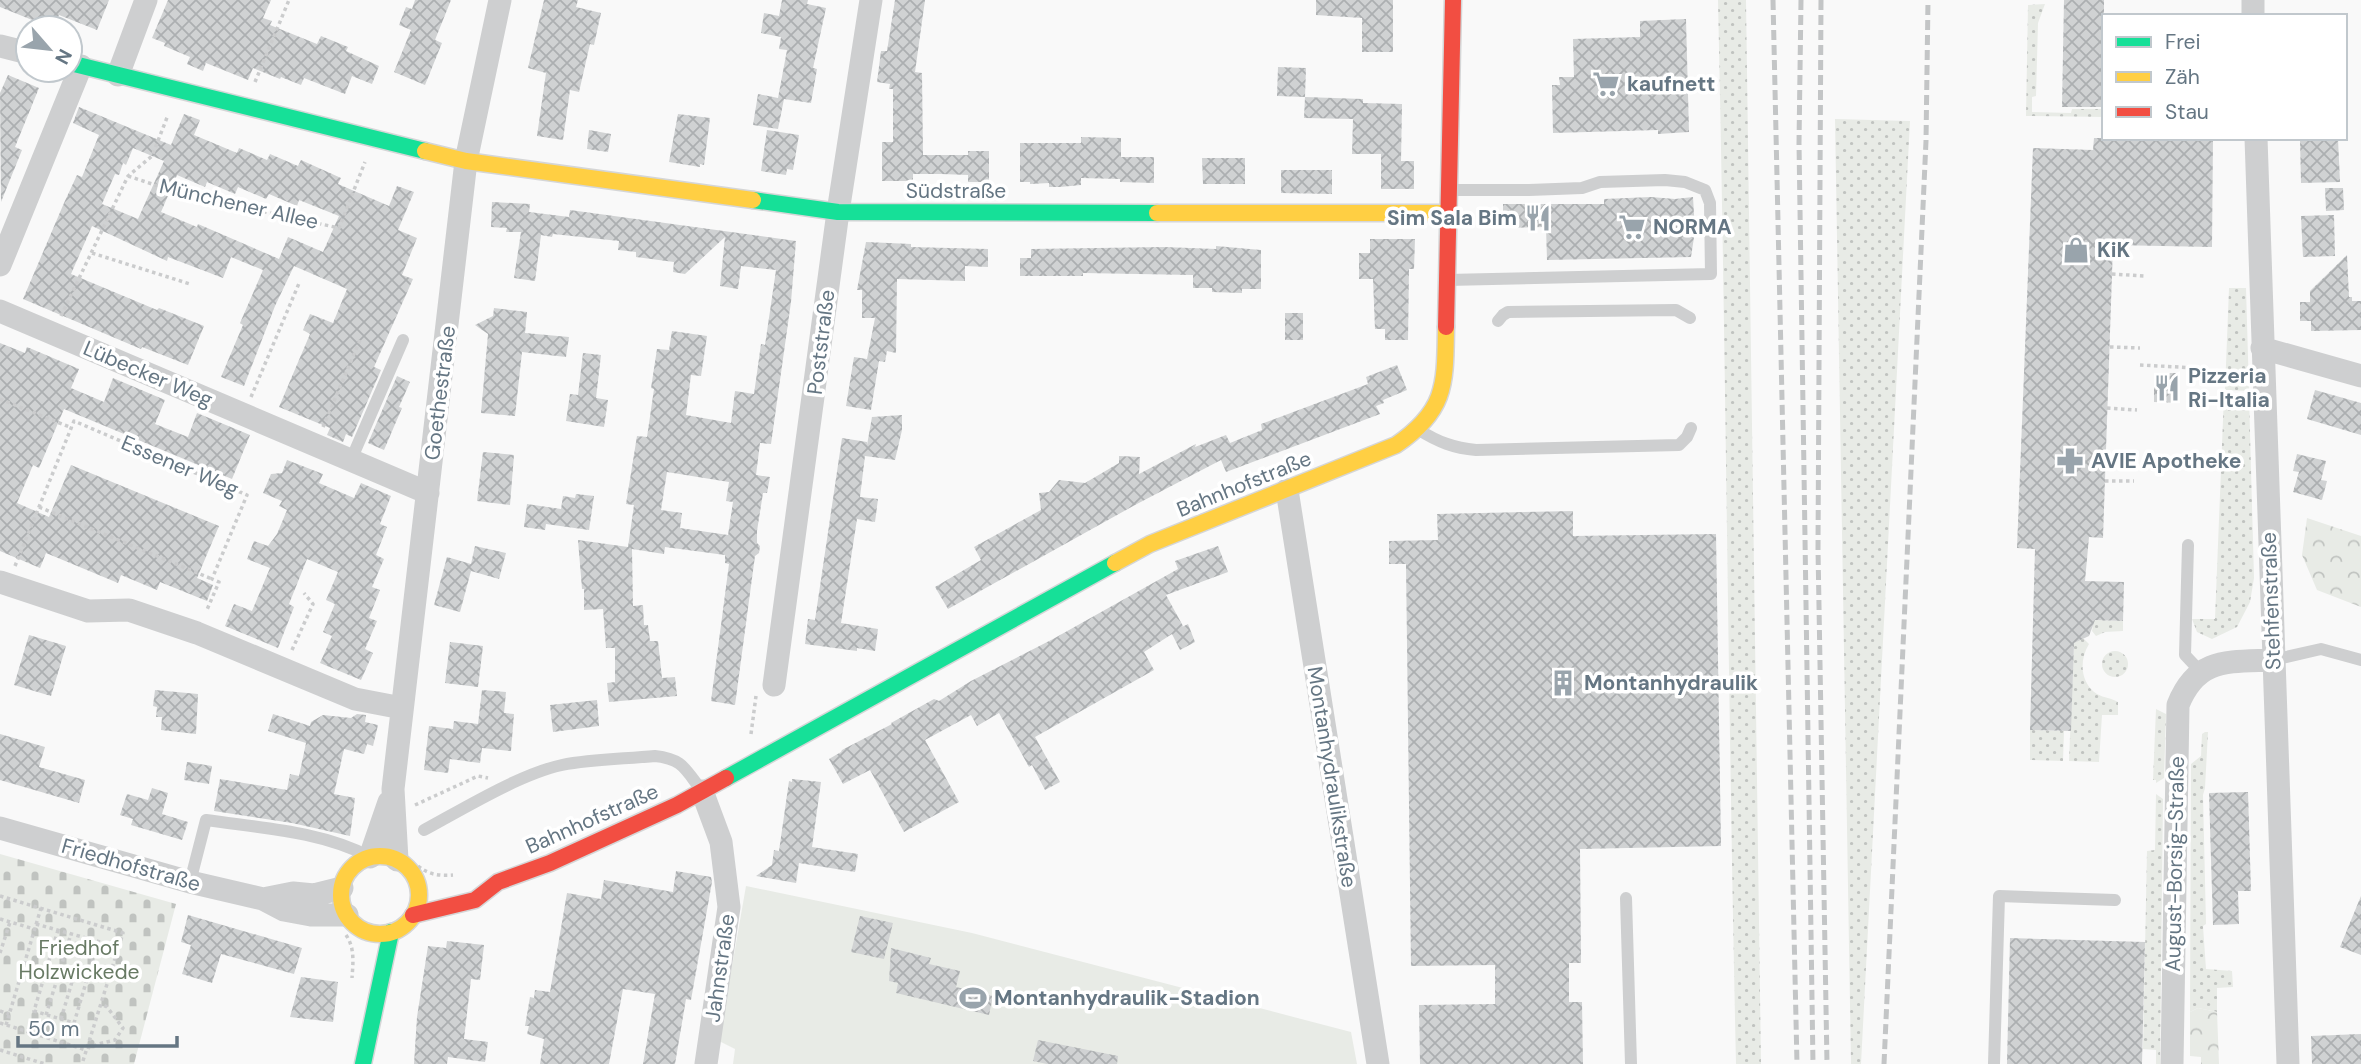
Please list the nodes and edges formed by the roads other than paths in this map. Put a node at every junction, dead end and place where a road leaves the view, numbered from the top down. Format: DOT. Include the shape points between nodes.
graph roads {
  1 [pos="146,0"];
  2 [pos="500,0"];
  3 [pos="871,0"];
  4 [pos="1453,0"];
  5 [pos="84,66"];
  6 [pos="118,75"];
  7 [pos="68,84"];
  8 [pos="2256,140"];
  9 [pos="466,160"];
  10 [pos="1449,190"];
  11 [pos="838,212"];
  12 [pos="1448,214"];
  13 [pos="0,265"];
  14 [pos="1447,280"];
  15 [pos="0,311"];
  16 [pos="1689,318"];
  17 [pos="1498,321"];
  18 [pos="402,340"];
  19 [pos="2262,348"];
  20 [pos="2361,376"];
  21 [pos="1691,428"];
  22 [pos="1419,430"];
  23 [pos="351,460"];
  24 [pos="1287,489"];
  25 [pos="428,493"];
  26 [pos="2188,545"];
  27 [pos="4,583"];
  28 [pos="2273,660"];
  29 [pos="2361,660"];
  30 [pos="2200,671"];
  31 [pos="774,685"];
  32 [pos="402,708"];
  33 [pos="393,789"];
  34 [pos="702,792"];
  35 [pos="0,828"];
  36 [pos="424,830"];
  37 [pos="370,857"];
  38 [pos="397,860"];
  39 [pos="464,878"];
  40 [pos="190,882"];
  41 [pos="498,882"];
  42 [pos="342,888"];
  43 [pos="1626,898"];
  44 [pos="262,900"];
  45 [pos="2115,900"];
  46 [pos="413,915"];
  47 [pos="354,921"];
  48 [pos="391,932"];
  49 [pos="361,950"];
  50 [pos="362,988"];
  51 [pos="364,1061"];
  52 [pos="706,1064"];
  53 [pos="1378,1064"];
  54 [pos="1631,1064"];
  55 [pos="1994,1064"];
  56 [pos="2172,1064"];
  57 [pos="2288,1064"];
  1 -- 6 [label="street"];
  2 -- 9 [label="street, Goethestraße"];
  3 -- 11 [label="street, Poststraße"];
  4 -- 10 [label="main road, Bahnhofstraße"];
  5 -- 6 [label="main road"];
  6 -- 9 [label="main road"];
  7 -- 13 [label="street"];
  8 -- 19 [label="street, Stehfenstraße"];
  9 -- 11 [label="main road, Südstraße"];
  9 -- 25 [label="street, Goethestraße"];
  10 -- 12 [label="main road, Bahnhofstraße"];
  10 -- 14 [label="lane" via="1582,188 1665,180 1692,184 1704,189 1710,203 1710,274"];
  11 -- 12 [label="main road, Südstraße"];
  11 -- 31 [label="street, Poststraße"];
  12 -- 14 [label="main road, Bahnhofstraße"];
  14 -- 22 [label="main road, Bahnhofstraße" via="1443,388"];
  15 -- 23 [label="street, Lübecker Weg"];
  16 -- 17 [label="lane" via="1676,310 1508,312"];
  18 -- 23 [label="lane"];
  19 -- 20 [label="street"];
  19 -- 28 [label="street, Stehfenstraße"];
  21 -- 22 [label="lane" via="1679,445 1476,450 1457,449"];
  22 -- 24 [label="main road, Bahnhofstraße" via="1396,446"];
  23 -- 25 [label="street, Lübecker Weg"];
  24 -- 34 [label="main road, Bahnhofstraße" via="1150,544"];
  24 -- 53 [label="street, Montanhydraulikstraße"];
  25 -- 32 [label="street, Goethestraße"];
  26 -- 30 [label="lane" via="2185,654"];
  27 -- 32 [label="street" via="88,611 129,610 197,633 355,699"];
  28 -- 29 [label="lane" via="2321,649"];
  28 -- 30 [label="street" via="2216,664"];
  28 -- 57 [label="street, Stehfenstraße"];
  30 -- 56 [label="street, August-Borsig-Straße" via="2185,686 2178,705"];
  32 -- 33 [label="street, Goethestraße"];
  33 -- 37 [label="street, Goethestraße"];
  33 -- 38 [label="street, Goethestraße"];
  34 -- 36 [label="lane, Bahnhofstraße" via="680,762 670,758 561,765 495,792"];
  34 -- 41 [label="main road, Bahnhofstraße" via="605,839"];
  34 -- 52 [label="street, Jahnstraße" via="721,842 729,907"];
  35 -- 40 [label="street, Friedhofstraße"];
  37 -- 38 [label="main road"];
  37 -- 40 [label="lane" via="348,845 206,820"];
  37 -- 42 [label="main road, Goethestraße" via="347,874"];
  38 -- 46 [label="main road" via="431,883"];
  39 -- 41 [label="main road, Bahnhofstraße"];
  40 -- 44 [label="street, Friedhofstraße"];
  41 -- 46 [label="main road, Bahnhofstraße" via="475,900"];
  42 -- 44 [label="street, Friedhofstraße"];
  42 -- 47 [label="main road" via="342,902"];
  43 -- 54 [label="lane"];
  44 -- 47 [label="street, Friedhofstraße" via="285,910"];
  45 -- 55 [label="lane" via="1999,896"];
  46 -- 48 [label="main road"];
  47 -- 48 [label="main road" via="379,934"];
  47 -- 49 [label="main road"];
  48 -- 51 [label="main road"];
  50 -- 51 [label="main road"];
}
